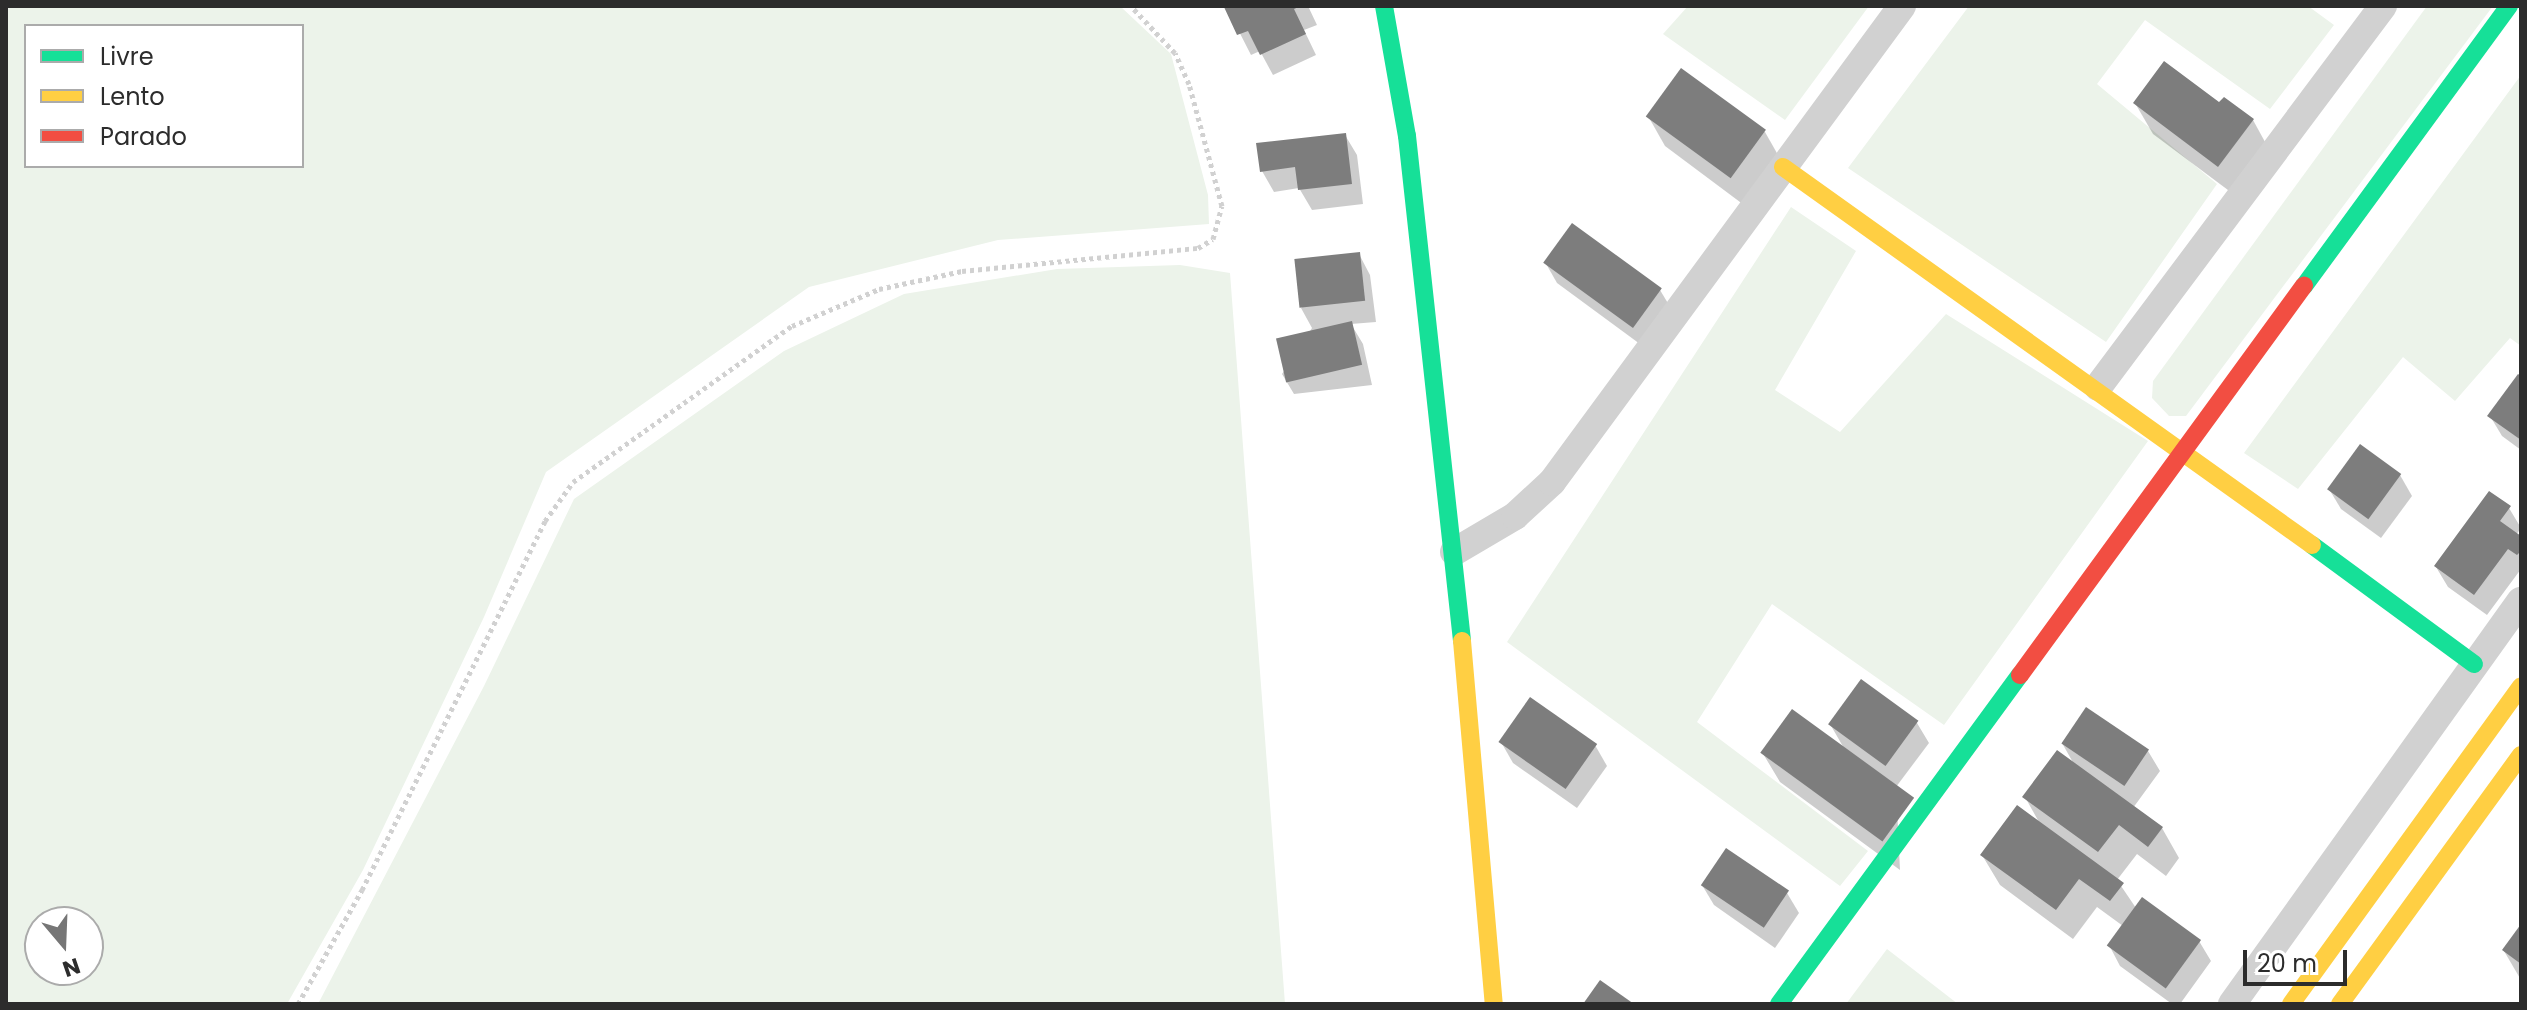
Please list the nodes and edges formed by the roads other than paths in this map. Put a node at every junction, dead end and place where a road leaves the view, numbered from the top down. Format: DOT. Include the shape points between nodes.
graph roads {
  1 [pos="1902,6"];
  2 [pos="2383,6"];
  3 [pos="2509,6"];
  4 [pos="1394,9"];
  5 [pos="1783,167"];
  6 [pos="2098,387"];
  7 [pos="2181,449"];
  8 [pos="1454,552"];
  9 [pos="2521,601"];
  10 [pos="2474,664"];
  11 [pos="2521,686"];
  12 [pos="2521,755"];
  13 [pos="1494,1004"];
  14 [pos="1779,1004"];
  15 [pos="2232,1004"];
  16 [pos="2291,1004"];
  17 [pos="2340,1004"];
  1 -- 5 [label="street"];
  2 -- 6 [label="street"];
  3 -- 7 [label="street"];
  4 -- 8 [label="street"];
  5 -- 6 [label="street"];
  5 -- 8 [label="street" via="1552,482 1515,516"];
  6 -- 7 [label="street"];
  7 -- 10 [label="street"];
  7 -- 14 [label="street"];
  8 -- 13 [label="street"];
  9 -- 10 [label="street"];
  10 -- 15 [label="street"];
  11 -- 16 [label="street"];
  12 -- 17 [label="street"];
}
